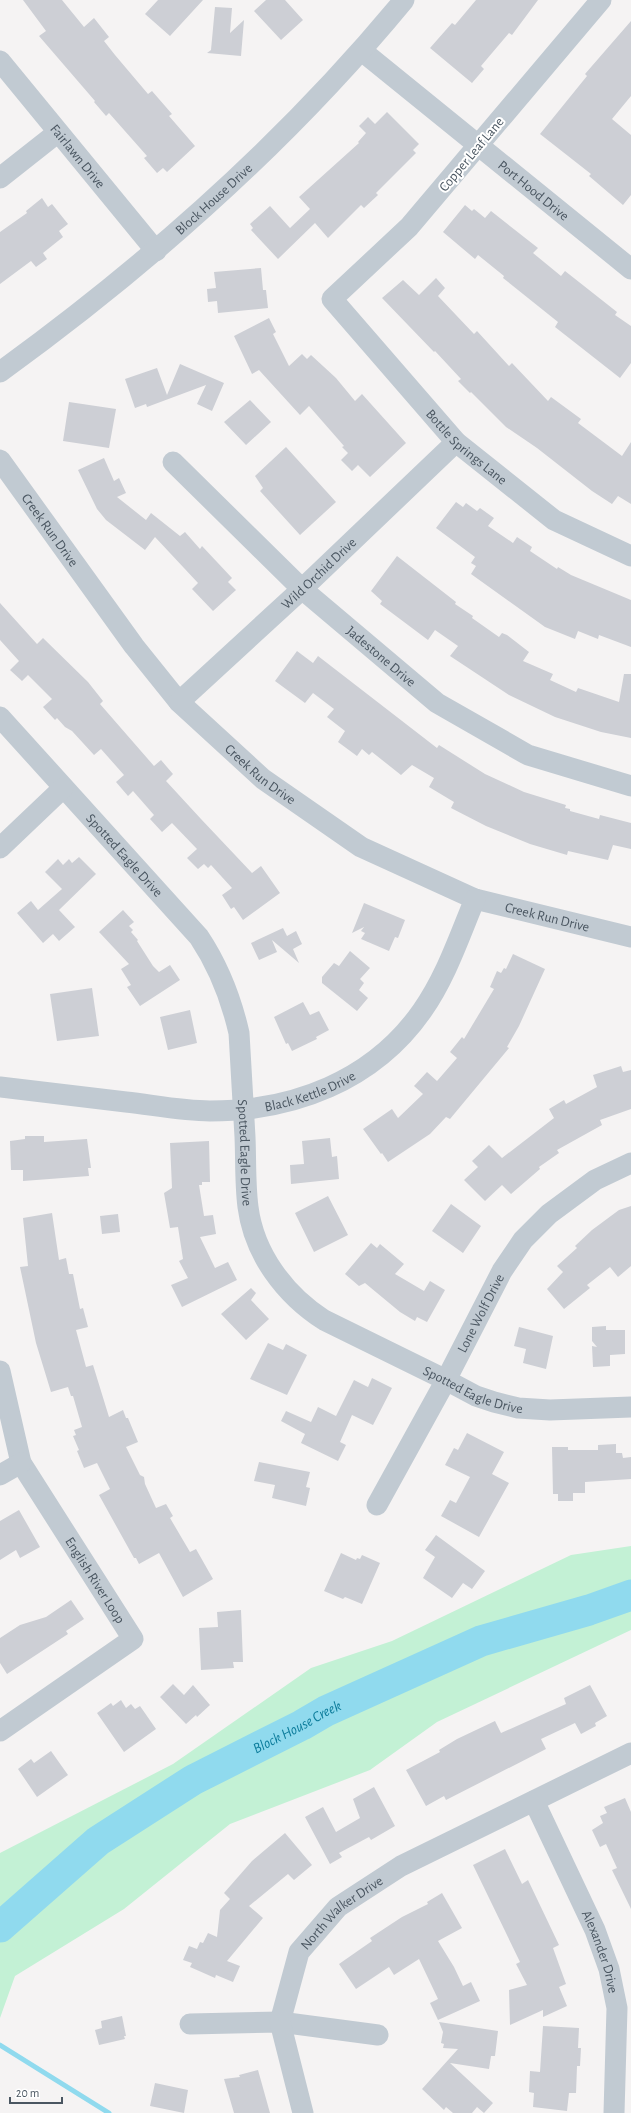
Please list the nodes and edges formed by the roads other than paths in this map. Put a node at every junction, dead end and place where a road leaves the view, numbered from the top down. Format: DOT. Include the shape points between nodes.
graph roads {
  1 [pos="404,0"];
  2 [pos="601,0"];
  3 [pos="362,51"];
  4 [pos="0,61"];
  5 [pos="57,133"];
  6 [pos="478,146"];
  7 [pos="0,178"];
  8 [pos="156,251"];
  9 [pos="631,268"];
  10 [pos="332,299"];
  11 [pos="0,372"];
  12 [pos="456,442"];
  13 [pos="0,460"];
  14 [pos="173,462"];
  15 [pos="631,556"];
  16 [pos="302,589"];
  17 [pos="179,702"];
  18 [pos="0,717"];
  19 [pos="631,786"];
  20 [pos="63,788"];
  21 [pos="0,848"];
  22 [pos="475,899"];
  23 [pos="631,937"];
  24 [pos="0,1088"];
  25 [pos="244,1109"];
  26 [pos="631,1163"];
  27 [pos="0,1371"];
  28 [pos="446,1380"];
  29 [pos="631,1406"];
  30 [pos="22,1463"];
  31 [pos="0,1475"];
  32 [pos="377,1505"];
  33 [pos="0,1731"];
  34 [pos="631,1753"];
  35 [pos="534,1802"];
  36 [pos="280,2022"];
  37 [pos="190,2024"];
  38 [pos="378,2035"];
  39 [pos="623,2044"];
  40 [pos="303,2113"];
  41 [pos="614,2113"];
  1 -- 3 [label="street, Block House Drive"];
  2 -- 6 [label="street, Copper Leaf Lane"];
  3 -- 6 [label="street, Port Hood Drive"];
  3 -- 8 [label="street, Block House Drive" via="261,156"];
  4 -- 5 [label="street, Fairlawn Drive"];
  5 -- 7 [label="street"];
  5 -- 8 [label="street, Fairlawn Drive"];
  6 -- 9 [label="street, Port Hood Drive"];
  6 -- 10 [label="street, Copper Leaf Lane" via="409,227"];
  8 -- 11 [label="street, Block House Drive" via="58,330"];
  10 -- 12 [label="street, Bottle Springs Lane"];
  12 -- 15 [label="street, Bottle Springs Lane" via="554,520"];
  12 -- 16 [label="street, Wild Orchid Drive"];
  13 -- 17 [label="street, Creek Run Drive" via="134,646"];
  14 -- 16 [label="street, Jadestone Drive"];
  16 -- 17 [label="street, Wild Orchid Drive"];
  16 -- 19 [label="street, Jadestone Drive" via="437,703 528,755"];
  17 -- 22 [label="street, Creek Run Drive" via="263,779 361,847"];
  18 -- 20 [label="street, Spotted Eagle Drive"];
  20 -- 21 [label="street"];
  20 -- 25 [label="street, Spotted Eagle Drive" via="198,937 210,954 233,1005 239,1033"];
  22 -- 23 [label="street, Creek Run Drive"];
  22 -- 25 [label="street, Black Kettle Drive" via="441,978 426,1004 400,1038 382,1055 360,1071 314,1095 284,1104"];
  24 -- 25 [label="street, Black Kettle Drive" via="209,1111"];
  25 -- 28 [label="street, Spotted Eagle Drive" via="248,1207 256,1238 270,1266 289,1292 306,1309 324,1320"];
  26 -- 28 [label="street, Lone Wolf Drive" via="594,1180 550,1214 523,1240 502,1271"];
  27 -- 30 [label="street, English River Loop"];
  28 -- 29 [label="street, Spotted Eagle Drive" via="476,1396 518,1408 550,1410"];
  28 -- 32 [label="street, Lone Wolf Drive"];
  30 -- 31 [label="street"];
  30 -- 33 [label="street, English River Loop" via="133,1639"];
  34 -- 35 [label="street, North Walker Drive"];
  35 -- 36 [label="street, North Walker Drive" via="401,1866 338,1907 299,1952"];
  35 -- 39 [label="street, Alexander Drive" via="595,1930 609,1969"];
  36 -- 37 [label="street"];
  36 -- 38 [label="street"];
  36 -- 40 [label="street, North Walker Drive"];
  39 -- 41 [label="street, Alexander Drive"];
}
